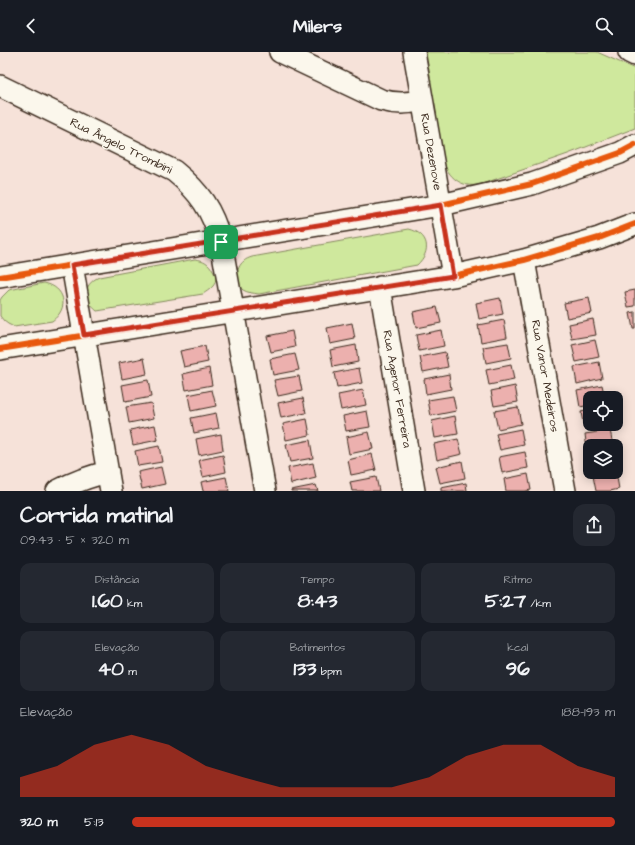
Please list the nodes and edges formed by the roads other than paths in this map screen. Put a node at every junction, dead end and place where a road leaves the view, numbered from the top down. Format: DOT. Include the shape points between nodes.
graph roads {
  1 [pos="280,52"];
  2 [pos="414,52"];
  3 [pos="629,52"];
  4 [pos="635,55"];
  5 [pos="0,86"];
  6 [pos="422,100"];
  7 [pos="635,146"];
  8 [pos="441,205"];
  9 [pos="635,224"];
  10 [pos="221,242"];
  11 [pos="524,260"];
  12 [pos="72,265"];
  13 [pos="453,276"];
  14 [pos="0,277"];
  15 [pos="380,287"];
  16 [pos="234,311"];
  17 [pos="84,335"];
  18 [pos="0,349"];
  19 [pos="109,481"];
  20 [pos="57,491"];
  21 [pos="265,491"];
  22 [pos="414,491"];
  23 [pos="565,491"];
  1 -- 6 [label="street" via="381,100 402,104"];
  2 -- 6 [label="street, Rua Dezenove"];
  3 -- 4 [label="street"];
  5 -- 10 [label="street, Rua Ângelo Trombini" via="174,171 206,204"];
  6 -- 8 [label="street, Rua Dezenove"];
  7 -- 8 [label="street" via="532,184"];
  8 -- 10 [label="street"];
  8 -- 13 [label="street, Rua Dezenove"];
  9 -- 11 [label="street" via="599,238"];
  10 -- 12 [label="street"];
  10 -- 16 [label="street, Rua Ângelo Trombini"];
  11 -- 13 [label="street"];
  11 -- 23 [label="street, Rua Vanor Medeiros"];
  12 -- 14 [label="street"];
  12 -- 17 [label="street"];
  13 -- 15 [label="street"];
  15 -- 16 [label="street"];
  15 -- 22 [label="street, Rua Agenor Ferreira"];
  16 -- 17 [label="street"];
  16 -- 21 [label="street, Rua Ângelo Trombini"];
  17 -- 18 [label="street"];
  17 -- 19 [label="street"];
  19 -- 20 [label="street" via="89,476"];
}
